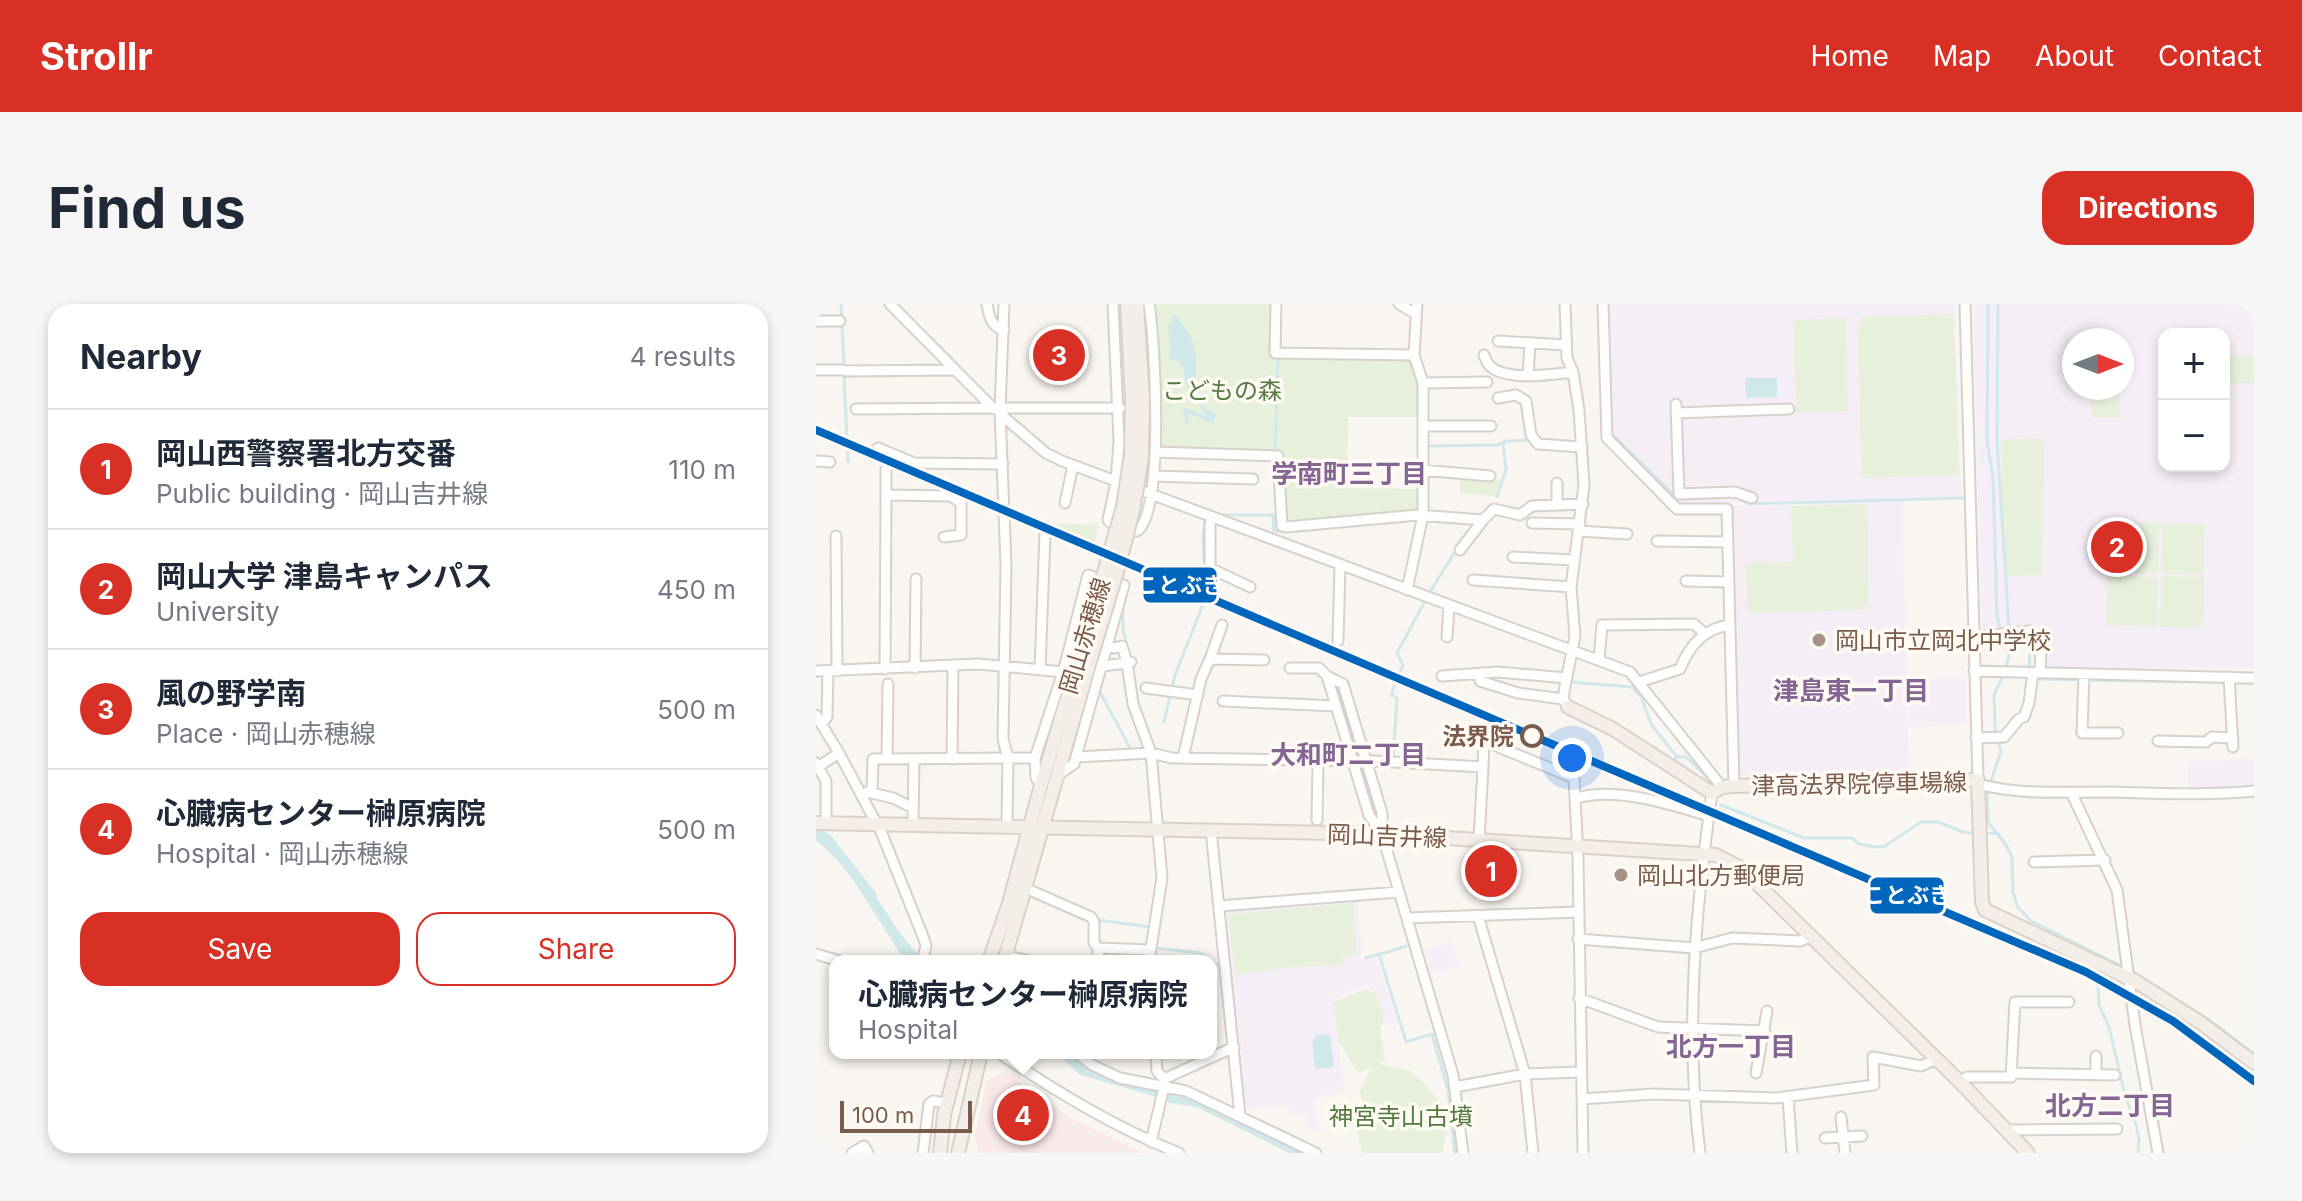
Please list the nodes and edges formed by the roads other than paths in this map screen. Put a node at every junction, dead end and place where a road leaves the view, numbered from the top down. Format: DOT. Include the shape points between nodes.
graph roads {
  1 [pos="890,304"];
  2 [pos="987,304"];
  3 [pos="1004,304"];
  4 [pos="1113,304"];
  5 [pos="1127,304"];
  6 [pos="1137,304"];
  7 [pos="1149,304"];
  8 [pos="1276,304"];
  9 [pos="1399,304"];
  10 [pos="1565,304"];
  11 [pos="1603,304"];
  12 [pos="1965,304"];
  13 [pos="1415,310"];
  14 [pos="816,321"];
  15 [pos="840,321"];
  16 [pos="1004,330"];
  17 [pos="1498,341"];
  18 [pos="1530,343"];
  19 [pos="1566,345"];
  20 [pos="1411,355"];
  21 [pos="1484,355"];
  22 [pos="816,370"];
  23 [pos="955,370"];
  24 [pos="1573,372"];
  25 [pos="1528,375"];
  26 [pos="1487,382"];
  27 [pos="1423,383"];
  28 [pos="1498,398"];
  29 [pos="1120,408"];
  30 [pos="856,409"];
  31 [pos="996,409"];
  32 [pos="1789,409"];
  33 [pos="1423,426"];
  34 [pos="1491,426"];
  35 [pos="1579,447"];
  36 [pos="878,448"];
  37 [pos="1143,453"];
  38 [pos="816,461"];
  39 [pos="830,462"];
  40 [pos="1003,464"];
  41 [pos="1073,465"];
  42 [pos="886,469"];
  43 [pos="1422,470"];
  44 [pos="1153,476"];
  45 [pos="1490,476"];
  46 [pos="1253,479"];
  47 [pos="1116,482"];
  48 [pos="1557,483"];
  49 [pos="886,495"];
  50 [pos="1150,495"];
  51 [pos="1752,498"];
  52 [pos="1065,503"];
  53 [pos="1557,504"];
  54 [pos="1580,504"];
  55 [pos="1420,515"];
  56 [pos="1212,518"];
  57 [pos="1483,520"];
  58 [pos="1532,523"];
  59 [pos="1577,526"];
  60 [pos="1045,534"];
  61 [pos="1627,534"];
  62 [pos="836,536"];
  63 [pos="944,537"];
  64 [pos="1657,541"];
  65 [pos="1727,542"];
  66 [pos="1460,550"];
  67 [pos="1513,557"];
  68 [pos="1574,560"];
  69 [pos="1340,566"];
  70 [pos="916,579"];
  71 [pos="1473,580"];
  72 [pos="1686,581"];
  73 [pos="1728,582"];
  74 [pos="1250,587"];
  75 [pos="1571,587"];
  76 [pos="1407,590"];
  77 [pos="1449,606"];
  78 [pos="1222,625"];
  79 [pos="1730,625"];
  80 [pos="1705,634"];
  81 [pos="1447,637"];
  82 [pos="1973,637"];
  83 [pos="1338,641"];
  84 [pos="1107,646"];
  85 [pos="1574,651"];
  86 [pos="1210,659"];
  87 [pos="1091,660"];
  88 [pos="1264,660"];
  89 [pos="1599,660"];
  90 [pos="1130,662"];
  91 [pos="1003,666"];
  92 [pos="915,668"];
  93 [pos="953,668"];
  94 [pos="1290,668"];
  95 [pos="885,669"];
  96 [pos="1040,669"];
  97 [pos="816,671"];
  98 [pos="1974,671"];
  99 [pos="1063,672"];
  100 [pos="830,673"];
  101 [pos="1327,676"];
  102 [pos="1442,676"];
  103 [pos="2034,676"];
  104 [pos="1567,678"];
  105 [pos="2084,678"];
  106 [pos="2254,678"];
  107 [pos="1480,681"];
  108 [pos="2229,681"];
  109 [pos="1639,682"];
  110 [pos="888,684"];
  111 [pos="1146,688"];
  112 [pos="1198,695"];
  113 [pos="1223,701"];
  114 [pos="1566,703"];
  115 [pos="1336,706"];
  116 [pos="1353,714"];
  117 [pos="1339,718"];
  118 [pos="819,720"];
  119 [pos="2118,733"];
  120 [pos="1976,738"];
  121 [pos="2158,741"];
  122 [pos="839,753"];
  123 [pos="1151,753"];
  124 [pos="1077,757"];
  125 [pos="1008,758"];
  126 [pos="1035,758"];
  127 [pos="1183,758"];
  128 [pos="887,759"];
  129 [pos="914,759"];
  130 [pos="952,759"];
  131 [pos="1318,760"];
  132 [pos="1352,761"];
  133 [pos="1367,761"];
  134 [pos="817,765"];
  135 [pos="1483,767"];
  136 [pos="1059,774"];
  137 [pos="821,781"];
  138 [pos="1041,785"];
  139 [pos="1984,785"];
  140 [pos="1723,789"];
  141 [pos="2254,791"];
  142 [pos="872,792"];
  143 [pos="2071,792"];
  144 [pos="861,795"];
  145 [pos="1575,799"];
  146 [pos="913,808"];
  147 [pos="1709,816"];
  148 [pos="1317,820"];
  149 [pos="821,823"];
  150 [pos="876,823"];
  151 [pos="913,823"];
  152 [pos="1007,826"];
  153 [pos="1036,826"];
  154 [pos="1156,829"];
  155 [pos="1211,830"];
  156 [pos="1382,834"];
  157 [pos="1479,840"];
  158 [pos="1577,845"];
  159 [pos="1705,853"];
  160 [pos="2105,860"];
  161 [pos="2034,862"];
  162 [pos="1025,888"];
  163 [pos="1399,892"];
  164 [pos="1219,906"];
  165 [pos="1578,912"];
  166 [pos="1478,916"];
  167 [pos="1407,918"];
  168 [pos="1810,936"];
  169 [pos="1578,939"];
  170 [pos="1098,948"];
  171 [pos="1694,948"];
  172 [pos="923,955"];
  173 [pos="991,955"];
  174 [pos="1006,955"];
  175 [pos="1098,955"];
  176 [pos="1143,955"];
  177 [pos="1149,955"];
  178 [pos="2132,976"];
  179 [pos="1579,998"];
  180 [pos="2069,1002"];
  181 [pos="1767,1011"];
  182 [pos="1693,1027"];
  183 [pos="1765,1031"];
  184 [pos="1234,1047"];
  185 [pos="2096,1056"];
  186 [pos="1217,1057"];
  187 [pos="958,1059"];
  188 [pos="980,1059"];
  189 [pos="1008,1059"];
  190 [pos="1084,1059"];
  191 [pos="1156,1059"];
  192 [pos="1214,1059"];
  193 [pos="1937,1059"];
  194 [pos="2254,1063"];
  195 [pos="1580,1072"];
  196 [pos="1756,1073"];
  197 [pos="2011,1073"];
  198 [pos="1525,1074"];
  199 [pos="2096,1075"];
  200 [pos="2115,1075"];
  201 [pos="1961,1083"];
  202 [pos="1455,1087"];
  203 [pos="1163,1089"];
  204 [pos="1693,1094"];
  205 [pos="1788,1097"];
  206 [pos="1582,1099"];
  207 [pos="947,1103"];
  208 [pos="1240,1116"];
  209 [pos="1841,1117"];
  210 [pos="2117,1129"];
  211 [pos="2008,1130"];
  212 [pos="1862,1136"];
  213 [pos="1843,1137"];
  214 [pos="1825,1138"];
  215 [pos="1151,1142"];
  216 [pos="852,1153"];
  217 [pos="868,1153"];
  218 [pos="923,1153"];
  219 [pos="940,1153"];
  220 [pos="958,1153"];
  221 [pos="1179,1153"];
  222 [pos="1316,1153"];
  223 [pos="1463,1153"];
  224 [pos="1533,1153"];
  225 [pos="1583,1153"];
  226 [pos="1700,1153"];
  227 [pos="1792,1153"];
  228 [pos="1845,1153"];
  229 [pos="2028,1153"];
  230 [pos="2158,1153"];
  1 -- 23 [label="street"];
  2 -- 16 [label="street" via="992,322"];
  3 -- 16 [label="street"];
  4 -- 29 [label="street"];
  5 -- 37 [label="main road, 岡山赤穂線" via="1132,399"];
  6 -- 37 [label="main road, 岡山赤穂線"];
  7 -- 37 [label="street" via="1156,395"];
  8 -- 20 [label="street" via="1278,353"];
  9 -- 13 [label="street"];
  10 -- 19 [label="street"];
  11 -- 65 [label="street" via="1607,438 1677,509 1727,509"];
  12 -- 82 [label="street"];
  13 -- 20 [label="street"];
  14 -- 15 [label="street"];
  16 -- 31 [label="street"];
  17 -- 18 [label="street"];
  18 -- 19 [label="street"];
  18 -- 25 [label="street"];
  19 -- 24 [label="street"];
  20 -- 27 [label="street"];
  21 -- 25 [label="street" via="1493,368"];
  22 -- 23 [label="street"];
  23 -- 31 [label="street"];
  24 -- 25 [label="street"];
  24 -- 35 [label="street"];
  26 -- 27 [label="street"];
  27 -- 33 [label="street"];
  28 -- 35 [label="street" via="1516,395 1526,401 1531,435 1538,444"];
  29 -- 31 [label="street"];
  29 -- 47 [label="street"];
  30 -- 31 [label="street"];
  31 -- 40 [label="street"];
  31 -- 41 [label="street" via="1046,453"];
  32 -- 51 [label="street" via="1676,409 1679,494 1735,492"];
  33 -- 34 [label="street"];
  33 -- 43 [label="street"];
  35 -- 54 [label="street"];
  36 -- 40 [label="street" via="914,463"];
  37 -- 44 [label="street"];
  37 -- 55 [label="street" via="1278,456 1286,527"];
  37 -- 87 [label="main road, 岡山赤穂線, bridge" via="1133,510"];
  38 -- 39 [label="street"];
  40 -- 91 [label="street"];
  41 -- 47 [label="street"];
  41 -- 52 [label="street"];
  42 -- 49 [label="street"];
  43 -- 45 [label="street"];
  43 -- 55 [label="street"];
  44 -- 46 [label="street"];
  44 -- 50 [label="street"];
  47 -- 50 [label="street"];
  47 -- 50 [label="street" via="1108,514 1111,523 1141,529"];
  48 -- 53 [label="street"];
  49 -- 63 [label="street" via="951,496 961,503 961,535"];
  49 -- 95 [label="street"];
  50 -- 56 [label="street"];
  53 -- 54 [label="street"];
  53 -- 57 [label="street" via="1532,506 1520,515 1496,504"];
  54 -- 59 [label="street"];
  55 -- 57 [label="street"];
  55 -- 76 [label="street"];
  56 -- 69 [label="street"];
  56 -- 74 [label="street" via="1210,568"];
  57 -- 66 [label="street"];
  58 -- 59 [label="street"];
  59 -- 61 [label="street"];
  59 -- 68 [label="street"];
  60 -- 96 [label="street"];
  62 -- 100 [label="street"];
  64 -- 65 [label="street"];
  65 -- 73 [label="street"];
  67 -- 68 [label="street"];
  68 -- 75 [label="street"];
  69 -- 76 [label="street"];
  69 -- 83 [label="street"];
  70 -- 92 [label="street"];
  71 -- 75 [label="street"];
  72 -- 73 [label="street"];
  73 -- 79 [label="street"];
  75 -- 85 [label="street"];
  76 -- 77 [label="street"];
  77 -- 81 [label="street"];
  77 -- 85 [label="street"];
  78 -- 86 [label="street"];
  79 -- 80 [label="street"];
  79 -- 140 [label="street"];
  80 -- 89 [label="street" via="1694,624 1602,625"];
  80 -- 109 [label="street" via="1680,669"];
  82 -- 98 [label="street"];
  82 -- 103 [label="street" via="2030,631 2038,637"];
  84 -- 87 [label="street"];
  84 -- 90 [label="street" via="1122,646"];
  84 -- 99 [label="street" via="1124,585 1088,575"];
  85 -- 89 [label="street"];
  85 -- 104 [label="street"];
  86 -- 88 [label="street"];
  86 -- 112 [label="street"];
  87 -- 90 [label="street"];
  87 -- 124 [label="street"];
  87 -- 136 [label="main road, 岡山赤穂線"];
  87 -- 138 [label="main road, 岡山赤穂線"];
  89 -- 109 [label="street" via="1630,672"];
  90 -- 123 [label="street" via="1133,704"];
  91 -- 93 [label="street"];
  91 -- 96 [label="street"];
  91 -- 125 [label="street"];
  92 -- 93 [label="street"];
  92 -- 95 [label="street"];
  93 -- 130 [label="street"];
  94 -- 101 [label="street" via="1319,668"];
  95 -- 100 [label="street"];
  96 -- 99 [label="street"];
  97 -- 100 [label="street"];
  98 -- 103 [label="street"];
  98 -- 120 [label="street"];
  99 -- 126 [label="street"];
  100 -- 118 [label="street" via="827,717"];
  101 -- 115 [label="street"];
  101 -- 116 [label="street" via="1343,684"];
  102 -- 104 [label="street" via="1497,672"];
  103 -- 105 [label="street"];
  103 -- 120 [label="street" via="2022,718 1998,738"];
  104 -- 114 [label="street"];
  105 -- 108 [label="street"];
  105 -- 119 [label="street" via="2082,733"];
  106 -- 108 [label="street"];
  107 -- 114 [label="street"];
  108 -- 121 [label="street" via="2233,742 2212,737 2206,742"];
  109 -- 140 [label="street"];
  110 -- 128 [label="street"];
  111 -- 112 [label="street"];
  112 -- 127 [label="street"];
  113 -- 115 [label="street"];
  114 -- 140 [label="main road"];
  115 -- 117 [label="street"];
  116 -- 117 [label="street"];
  116 -- 133 [label="street"];
  117 -- 132 [label="street"];
  118 -- 122 [label="street"];
  120 -- 139 [label="street"];
  122 -- 134 [label="street"];
  122 -- 144 [label="street"];
  123 -- 124 [label="street"];
  123 -- 127 [label="street"];
  123 -- 154 [label="street"];
  124 -- 136 [label="street"];
  125 -- 126 [label="street"];
  125 -- 130 [label="street"];
  125 -- 152 [label="street"];
  126 -- 138 [label="street"];
  127 -- 131 [label="street"];
  128 -- 129 [label="street"];
  128 -- 142 [label="street" via="873,759"];
  129 -- 130 [label="street"];
  129 -- 146 [label="street"];
  131 -- 132 [label="street"];
  131 -- 148 [label="street"];
  132 -- 133 [label="street"];
  132 -- 156 [label="street" via="1369,815"];
  133 -- 135 [label="street"];
  133 -- 156 [label="street" via="1382,813"];
  134 -- 137 [label="street"];
  135 -- 145 [label="street" via="1484,741 1574,778"];
  135 -- 157 [label="street"];
  136 -- 153 [label="main road, 岡山赤穂線"];
  137 -- 149 [label="street"];
  138 -- 153 [label="main road, 岡山赤穂線"];
  139 -- 140 [label="main road, 津高法界院停車場線"];
  139 -- 143 [label="street"];
  139 -- 178 [label="main road, 津高法界院停車場線" via="1985,910"];
  140 -- 147 [label="street"];
  141 -- 143 [label="street"];
  142 -- 144 [label="street"];
  142 -- 146 [label="street"];
  143 -- 160 [label="street"];
  144 -- 150 [label="street"];
  145 -- 147 [label="street" via="1644,797"];
  145 -- 158 [label="street"];
  146 -- 151 [label="street"];
  147 -- 159 [label="street"];
  149 -- 150 [label="main road, 岡山吉井線"];
  150 -- 151 [label="main road, 岡山吉井線"];
  150 -- 172 [label="street" via="924,939"];
  151 -- 152 [label="main road, 岡山吉井線"];
  152 -- 153 [label="main road, 岡山吉井線"];
  153 -- 154 [label="main road, 岡山吉井線"];
  153 -- 162 [label="main road, 岡山赤穂線"];
  153 -- 173 [label="main road, 岡山赤穂線"];
  154 -- 155 [label="main road, 岡山吉井線"];
  154 -- 177 [label="street" via="1161,883"];
  155 -- 156 [label="main road, 岡山吉井線"];
  155 -- 164 [label="street"];
  156 -- 157 [label="main road, 岡山吉井線"];
  156 -- 163 [label="street"];
  157 -- 158 [label="main road, 岡山吉井線"];
  158 -- 159 [label="main road, 岡山吉井線"];
  158 -- 165 [label="street"];
  159 -- 168 [label="main road, 岡山吉井線" via="1741,868"];
  159 -- 171 [label="street"];
  160 -- 161 [label="street"];
  160 -- 178 [label="street" via="2117,890"];
  162 -- 170 [label="street" via="1091,917"];
  162 -- 174 [label="main road, 岡山赤穂線"];
  163 -- 164 [label="street"];
  163 -- 167 [label="street"];
  164 -- 184 [label="street"];
  165 -- 166 [label="street"];
  165 -- 169 [label="street"];
  166 -- 167 [label="street"];
  166 -- 198 [label="street"];
  167 -- 202 [label="street"];
  168 -- 171 [label="street" via="1801,941 1732,938"];
  168 -- 193 [label="main road, 岡山吉井線"];
  169 -- 171 [label="street"];
  169 -- 179 [label="street"];
  170 -- 175 [label="street"];
  170 -- 176 [label="street"];
  171 -- 182 [label="street"];
  178 -- 194 [label="main road, 津高法界院停車場線"];
  178 -- 230 [label="street" via="2135,1025"];
  179 -- 182 [label="street" via="1651,1025"];
  179 -- 195 [label="street"];
  180 -- 197 [label="street" via="2015,1002"];
  181 -- 183 [label="street"];
  182 -- 183 [label="street"];
  182 -- 204 [label="street"];
  183 -- 196 [label="street"];
  184 -- 186 [label="street"];
  184 -- 208 [label="street"];
  185 -- 199 [label="street"];
  187 -- 207 [label="main road"];
  188 -- 220 [label="main road"];
  189 -- 215 [label="street" via="1075,1104"];
  190 -- 203 [label="street" via="1112,1075"];
  191 -- 203 [label="street"];
  192 -- 203 [label="street"];
  193 -- 201 [label="main road, 岡山吉井線"];
  193 -- 205 [label="street" via="1921,1066 1873,1057 1874,1085"];
  195 -- 198 [label="street"];
  195 -- 206 [label="street"];
  197 -- 199 [label="street"];
  197 -- 201 [label="street" via="1967,1077"];
  198 -- 202 [label="street"];
  198 -- 224 [label="street"];
  199 -- 200 [label="street"];
  201 -- 211 [label="main road, 岡山吉井線"];
  202 -- 223 [label="street"];
  203 -- 208 [label="street" via="1186,1091"];
  203 -- 215 [label="street"];
  204 -- 205 [label="street"];
  204 -- 206 [label="street"];
  204 -- 226 [label="street"];
  205 -- 227 [label="street"];
  206 -- 225 [label="street"];
  207 -- 218 [label="street" via="933,1101 927,1108"];
  207 -- 219 [label="main road"];
  208 -- 222 [label="street"];
  209 -- 213 [label="street"];
  210 -- 211 [label="street"];
  211 -- 229 [label="main road, 岡山吉井線"];
  212 -- 213 [label="street"];
  213 -- 214 [label="street"];
  213 -- 228 [label="street"];
  215 -- 221 [label="street"];
  216 -- 217 [label="street" via="864,1146"];
}
